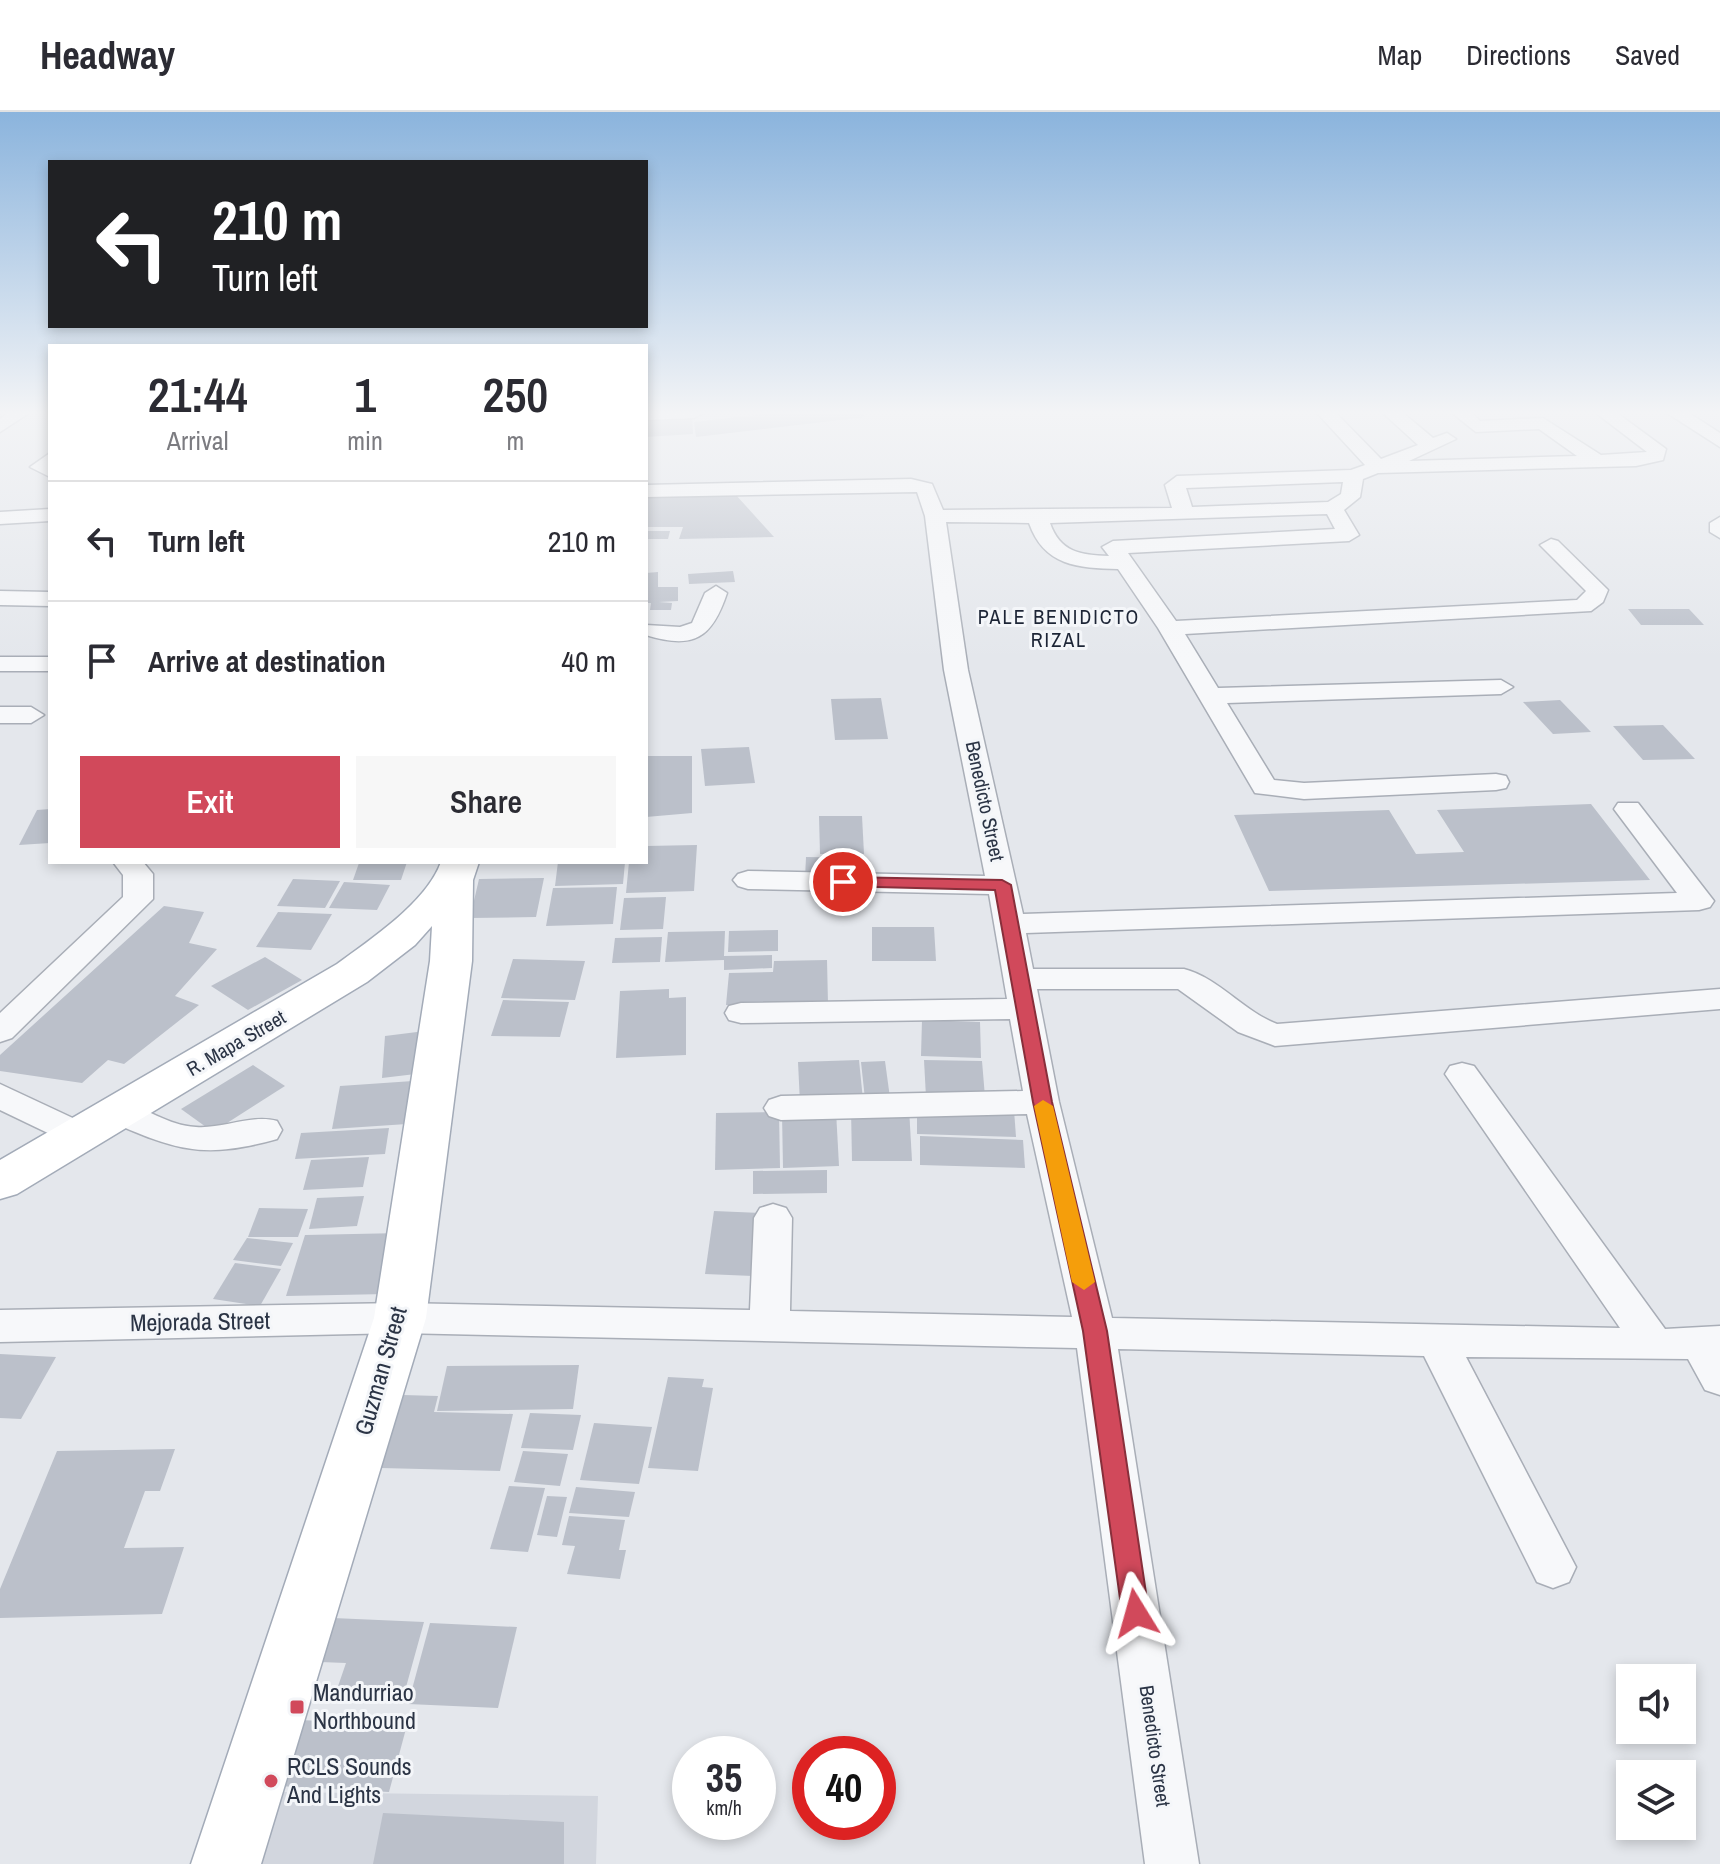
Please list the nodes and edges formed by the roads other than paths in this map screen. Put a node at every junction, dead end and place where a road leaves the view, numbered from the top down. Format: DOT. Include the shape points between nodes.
graph roads {
  1 [pos="927,495"];
  2 [pos="1178,495"];
  3 [pos="1350,495"];
  4 [pos="1333,508"];
  5 [pos="1183,512"];
  6 [pos="48,515"];
  7 [pos="935,516"];
  8 [pos="1037,516"];
  9 [pos="1098,517"];
  10 [pos="0,518"];
  11 [pos="1720,523"];
  12 [pos="1720,532"];
  13 [pos="1551,545"];
  14 [pos="1120,555"];
  15 [pos="716,593"];
  16 [pos="0,598"];
  17 [pos="48,599"];
  18 [pos="649,623"];
  19 [pos="1170,628"];
  20 [pos="48,644"];
  21 [pos="0,664"];
  22 [pos="40,664"];
  23 [pos="1501,687"];
  24 [pos="1210,696"];
  25 [pos="0,715"];
  26 [pos="31,715"];
  27 [pos="1496,782"];
  28 [pos="1628,809"];
  29 [pos="129,864"];
  30 [pos="457,871"];
  31 [pos="748,880"];
  32 [pos="1006,907"];
  33 [pos="1023,994"];
  34 [pos="1720,999"];
  35 [pos="741,1013"];
  36 [pos="0,1031"];
  37 [pos="1462,1074"];
  38 [pos="0,1096"];
  39 [pos="1042,1102"];
  40 [pos="781,1108"];
  41 [pos="119,1112"];
  42 [pos="264,1130"];
  43 [pos="79,1136"];
  44 [pos="0,1182"];
  45 [pos="773,1218"];
  46 [pos="400,1318"];
  47 [pos="770,1325"];
  48 [pos="0,1326"];
  49 [pos="1095,1331"];
  50 [pos="1437,1341"];
  51 [pos="1710,1342"];
  52 [pos="1654,1345"];
  53 [pos="1720,1378"];
  54 [pos="1553,1567"];
  55 [pos="226,1864"];
  56 [pos="1172,1864"];
  1 -- 7 [label="street, Benedicto Street"];
  2 -- 5 [label="street"];
  3 -- 4 [label="street"];
  4 -- 5 [label="street"];
  4 -- 14 [label="street" via="1349,535"];
  5 -- 9 [label="street"];
  6 -- 10 [label="street"];
  7 -- 8 [label="street"];
  7 -- 32 [label="street, Benedicto Street" via="956,670"];
  8 -- 9 [label="street"];
  8 -- 14 [label="street" via="1045,541 1057,555 1078,561"];
  9 -- 14 [label="street"];
  11 -- 12 [label="street"];
  13 -- 19 [label="street" via="1597,590 1590,602"];
  14 -- 19 [label="street"];
  15 -- 18 [label="street" via="697,630 672,633"];
  16 -- 17 [label="street"];
  19 -- 24 [label="street"];
  20 -- 22 [label="street"];
  21 -- 22 [label="street"];
  23 -- 24 [label="street"];
  24 -- 27 [label="street" via="1265,787 1304,791"];
  25 -- 26 [label="street"];
  28 -- 32 [label="street" via="1695,895 1258,909"];
  29 -- 36 [label="street" via="138,874 138,899"];
  30 -- 41 [label="main road, R. Mapa Street" via="401,936 352,973"];
  30 -- 46 [label="main road, Guzman Street" via="451,961"];
  31 -- 32 [label="street"];
  32 -- 33 [label="street, Benedicto Street"];
  33 -- 34 [label="street" via="1184,979 1250,1028 1275,1035"];
  33 -- 35 [label="street"];
  33 -- 39 [label="street, Benedicto Street"];
  37 -- 52 [label="street"];
  38 -- 43 [label="street"];
  39 -- 40 [label="street"];
  39 -- 49 [label="street, Benedicto Street"];
  41 -- 42 [label="street" via="189,1139 240,1138"];
  41 -- 43 [label="main road, R. Mapa Street"];
  43 -- 44 [label="main road, R. Mapa Street"];
  45 -- 47 [label="street"];
  46 -- 47 [label="street, Mejorada Street"];
  46 -- 48 [label="street, Mejorada Street"];
  46 -- 55 [label="main road, Guzman Street"];
  47 -- 49 [label="street, Mejorada Street"];
  49 -- 50 [label="street, Mejorada Street"];
  49 -- 56 [label="street, Benedicto Street"];
  50 -- 52 [label="street, Mejorada Street"];
  50 -- 54 [label="street"];
  51 -- 52 [label="street, Mejorada Street"];
  51 -- 53 [label="street"];
}
